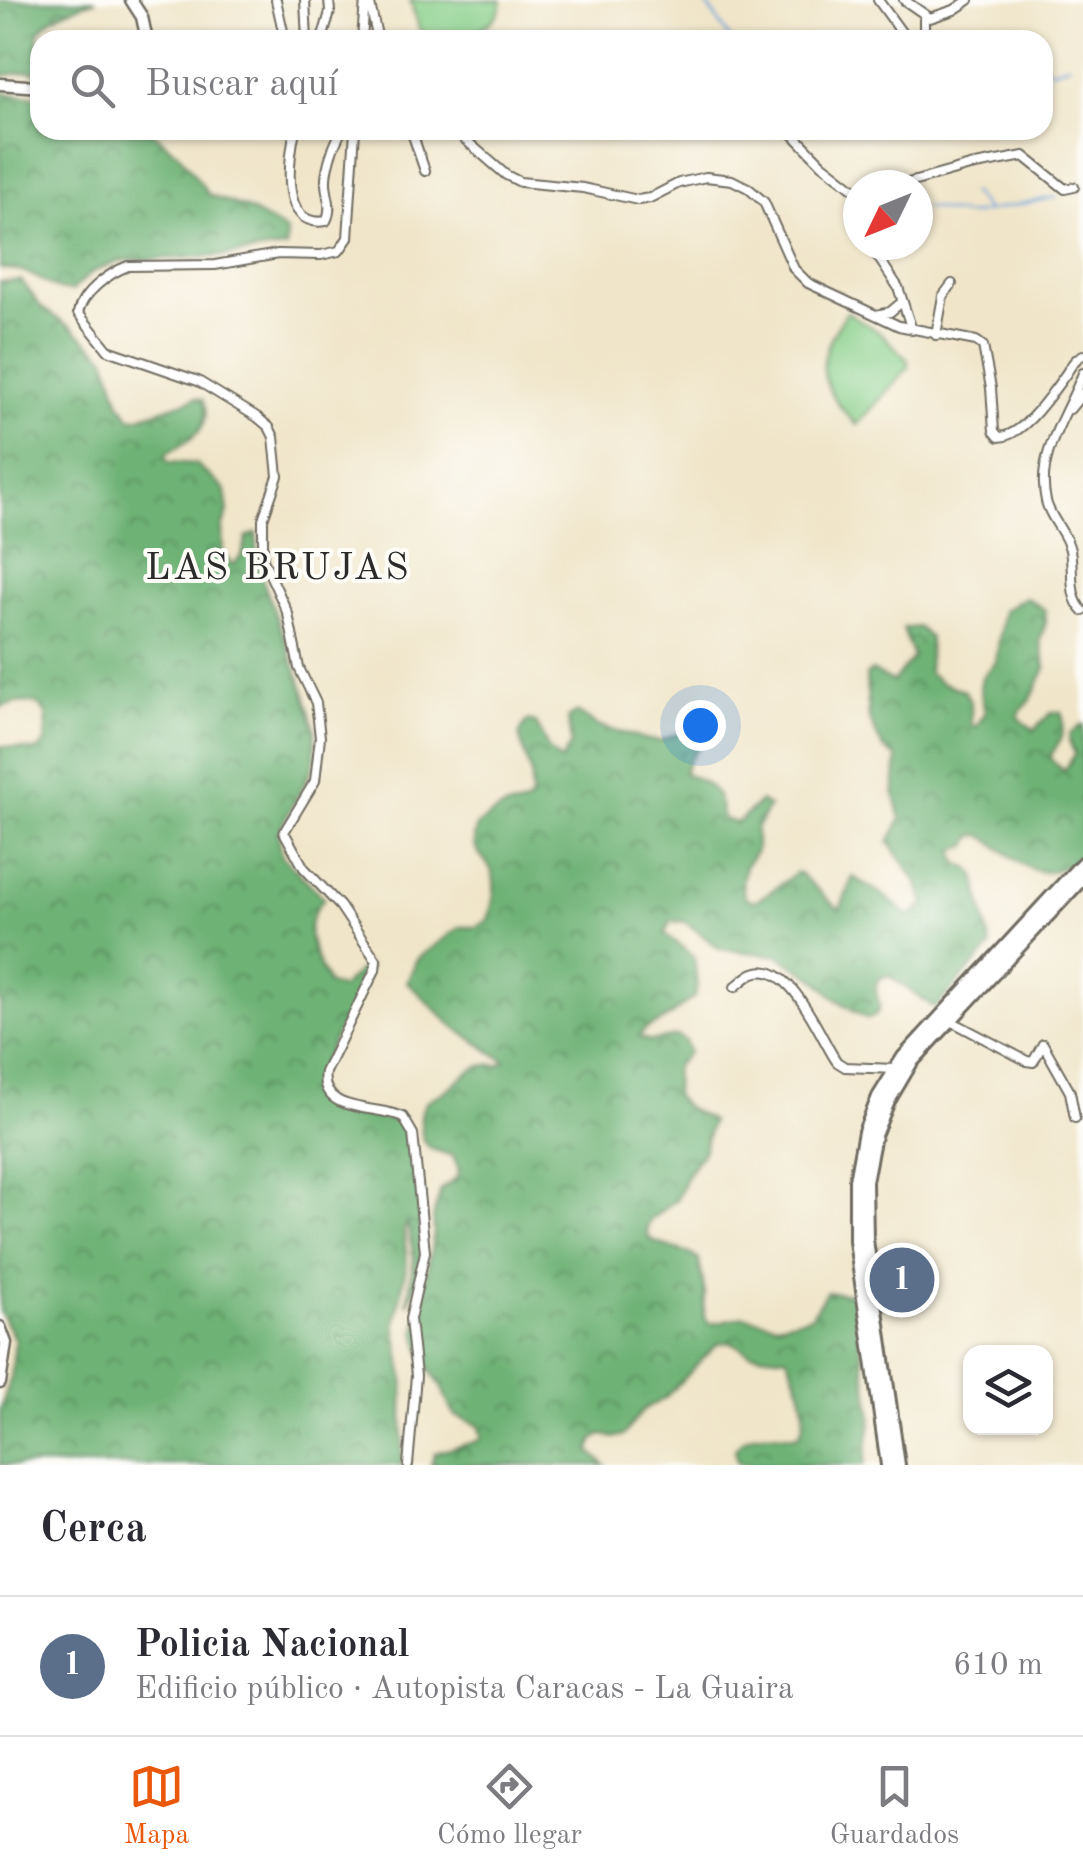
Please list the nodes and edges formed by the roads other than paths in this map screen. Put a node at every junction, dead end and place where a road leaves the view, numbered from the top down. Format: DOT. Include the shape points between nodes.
graph roads {
  1 [pos="131,0"];
  2 [pos="276,0"];
  3 [pos="305,0"];
  4 [pos="328,0"];
  5 [pos="367,0"];
  6 [pos="878,0"];
  7 [pos="904,0"];
  8 [pos="969,0"];
  9 [pos="924,16"];
  10 [pos="145,30"];
  11 [pos="283,30"];
  12 [pos="306,30"];
  13 [pos="325,30"];
  14 [pos="363,30"];
  15 [pos="375,30"];
  16 [pos="900,30"];
  17 [pos="924,30"];
  18 [pos="0,84"];
  19 [pos="30,86"];
  20 [pos="294,140"];
  21 [pos="337,140"];
  22 [pos="354,140"];
  23 [pos="414,140"];
  24 [pos="466,140"];
  25 [pos="799,140"];
  26 [pos="425,171"];
  27 [pos="933,176"];
  28 [pos="843,180"];
  29 [pos="1074,187"];
  30 [pos="880,260"];
  31 [pos="952,284"];
  32 [pos="902,302"];
  33 [pos="874,315"];
  34 [pos="912,330"];
  35 [pos="936,335"];
  36 [pos="1083,355"];
  37 [pos="1083,374"];
  38 [pos="1083,394"];
  39 [pos="1067,412"];
  40 [pos="1083,611"];
  41 [pos="1083,863"];
  42 [pos="1083,876"];
  43 [pos="735,987"];
  44 [pos="949,1020"];
  45 [pos="894,1069"];
  46 [pos="1075,1118"];
  47 [pos="0,1328"];
  48 [pos="0,1383"];
  49 [pos="408,1465"];
  50 [pos="888,1465"];
  51 [pos="898,1465"];
  1 -- 10 [label="main road"];
  2 -- 11 [label="street"];
  3 -- 12 [label="street"];
  4 -- 13 [label="street"];
  5 -- 14 [label="street"];
  5 -- 15 [label="street"];
  6 -- 16 [label="street"];
  7 -- 9 [label="street"];
  8 -- 9 [label="street"];
  9 -- 17 [label="street"];
  18 -- 19 [label="main road"];
  20 -- 21 [label="street" via="293,206 300,217 317,222 330,212 326,178"];
  22 -- 49 [label="street" via="348,238 339,251 215,265 128,266 79,307 86,328 114,354 206,386 265,423 274,437 278,476 263,519 263,559 288,614 298,668 320,722 315,781 284,832 300,863 376,960 324,1072 325,1090 337,1101 398,1114 414,1134 425,1252 410,1319 416,1376"];
  23 -- 26 [label="street"];
  24 -- 33 [label="street" via="520,182 638,200 706,177 732,180 764,202 799,276"];
  25 -- 28 [label="street"];
  27 -- 29 [label="street" via="1024,156 1065,188"];
  30 -- 32 [label="street"];
  31 -- 35 [label="street" via="942,296"];
  32 -- 33 [label="street"];
  32 -- 34 [label="street"];
  33 -- 34 [label="street"];
  34 -- 35 [label="street"];
  35 -- 36 [label="street" via="983,346 999,437 1020,427"];
  37 -- 39 [label="street"];
  38 -- 39 [label="street"];
  39 -- 40 [label="street" via="1045,467 1046,500 1070,548 1076,603"];
  41 -- 45 [label="highway"];
  42 -- 44 [label="highway"];
  43 -- 45 [label="street" via="754,973 778,975 802,1000 837,1062"];
  44 -- 46 [label="street" via="1027,1061 1033,1062 1043,1044 1070,1092"];
  44 -- 51 [label="highway" via="911,1062 888,1101 865,1182 866,1240"];
  45 -- 50 [label="highway" via="865,1132 854,1201"];
  47 -- 48 [label="main road" via="6,1343"];
}
